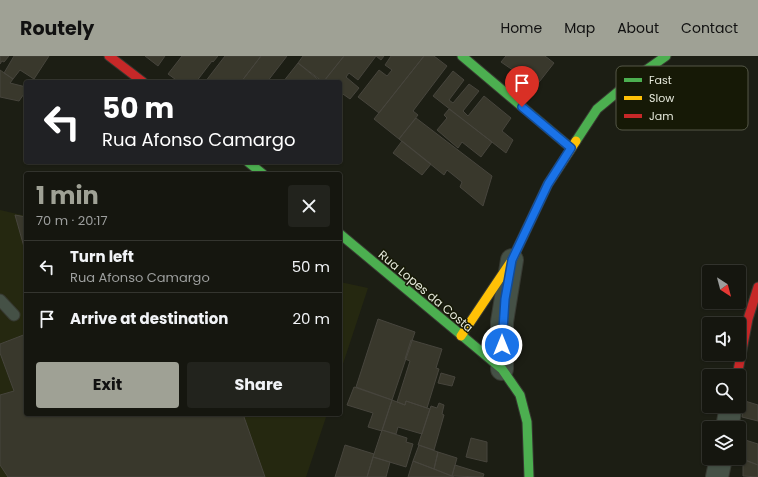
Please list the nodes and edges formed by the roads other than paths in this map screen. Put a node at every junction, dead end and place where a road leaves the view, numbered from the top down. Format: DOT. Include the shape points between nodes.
graph roads {
  1 [pos="109,56"];
  2 [pos="462,56"];
  3 [pos="666,56"];
  4 [pos="652,66"];
  5 [pos="140,80"];
  6 [pos="616,93"];
  7 [pos="571,148"];
  8 [pos="251,164"];
  9 [pos="261,172"];
  10 [pos="342,236"];
  11 [pos="512,260"];
  12 [pos="758,287"];
  13 [pos="0,300"];
  14 [pos="14,315"];
  15 [pos="461,336"];
  16 [pos="502,369"];
  17 [pos="738,369"];
  18 [pos="720,465"];
  19 [pos="529,477"];
  20 [pos="717,477"];
  1 -- 5 [label="street"];
  2 -- 7 [label="street"];
  3 -- 4 [label="street"];
  6 -- 7 [label="street" via="597,108"];
  7 -- 11 [label="street" via="548,184"];
  8 -- 9 [label="street"];
  10 -- 15 [label="street, Rua Lopes da Costa"];
  11 -- 15 [label="street"];
  11 -- 16 [label="street" via="502,322"];
  12 -- 17 [label="street" via="754,294"];
  13 -- 14 [label="lane"];
  15 -- 16 [label="street, Rua Lopes da Costa"];
  16 -- 19 [label="street, Rua Lopes da Costa" via="520,395 527,422"];
  18 -- 20 [label="street"];
}
